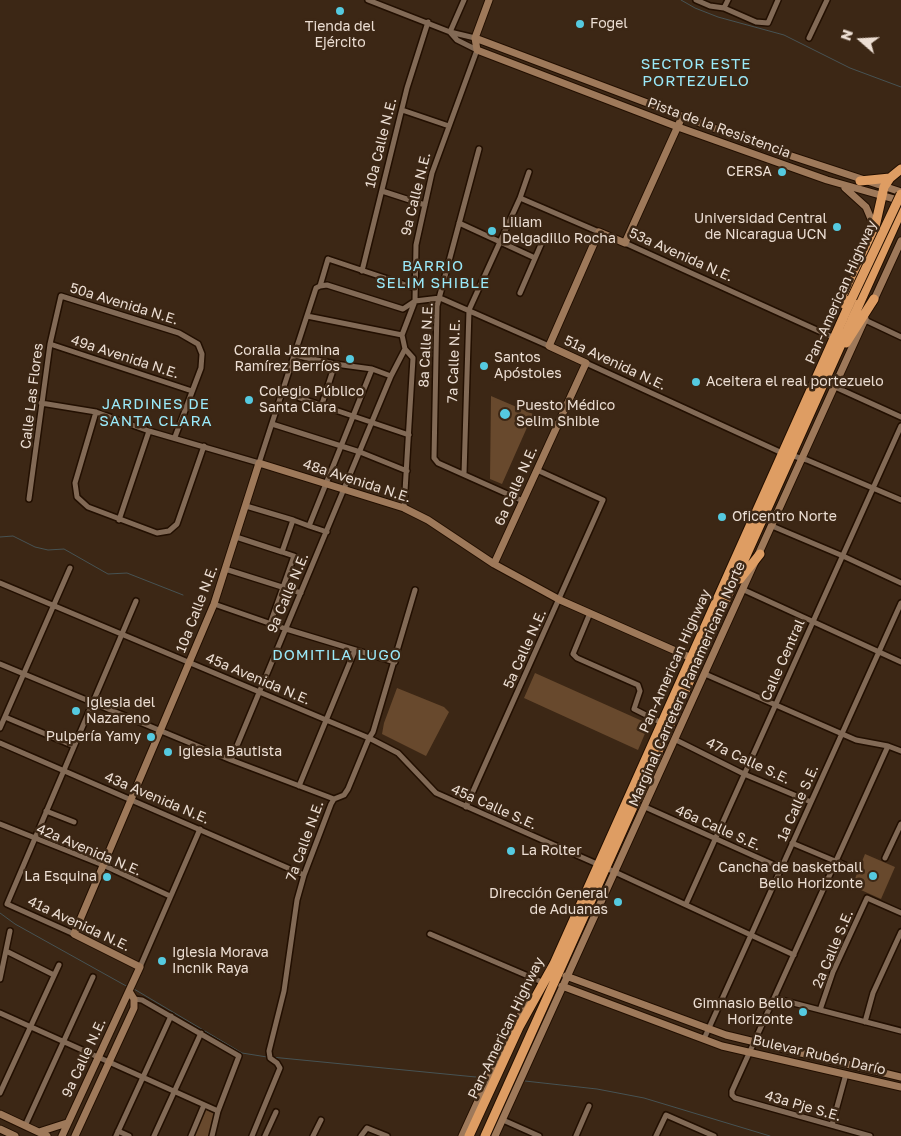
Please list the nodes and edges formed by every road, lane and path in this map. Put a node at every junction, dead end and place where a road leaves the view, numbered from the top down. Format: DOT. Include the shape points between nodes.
graph roads {
  1 [pos="368,0"];
  2 [pos="464,0"];
  3 [pos="489,0"];
  4 [pos="696,0"];
  5 [pos="728,0"];
  6 [pos="778,0"];
  7 [pos="827,0"];
  8 [pos="724,8"];
  9 [pos="428,22"];
  10 [pos="450,32"];
  11 [pos="476,38"];
  12 [pos="808,38"];
  13 [pos="477,50"];
  14 [pos="402,110"];
  15 [pos="682,117"];
  16 [pos="449,126"];
  17 [pos="678,127"];
  18 [pos="479,150"];
  19 [pos="901,169"];
  20 [pos="529,172"];
  21 [pos="890,178"];
  22 [pos="860,181"];
  23 [pos="840,185"];
  24 [pos="382,191"];
  25 [pos="882,191"];
  26 [pos="901,193"];
  27 [pos="520,198"];
  28 [pos="901,201"];
  29 [pos="425,205"];
  30 [pos="901,212"];
  31 [pos="459,223"];
  32 [pos="874,226"];
  33 [pos="599,232"];
  34 [pos="543,240"];
  35 [pos="901,241"];
  36 [pos="499,242"];
  37 [pos="625,243"];
  38 [pos="898,255"];
  39 [pos="535,258"];
  40 [pos="362,271"];
  41 [pos="320,286"];
  42 [pos="416,288"];
  43 [pos="520,293"];
  44 [pos="60,296"];
  45 [pos="440,298"];
  46 [pos="856,299"];
  47 [pos="874,299"];
  48 [pos="415,301"];
  49 [pos="468,310"];
  50 [pos="307,316"];
  51 [pos="865,320"];
  52 [pos="402,335"];
  53 [pos="830,336"];
  54 [pos="901,336"];
  55 [pos="50,344"];
  56 [pos="549,346"];
  57 [pos="405,349"];
  58 [pos="294,355"];
  59 [pos="586,363"];
  60 [pos="335,364"];
  61 [pos="830,368"];
  62 [pos="372,369"];
  63 [pos="390,376"];
  64 [pos="835,386"];
  65 [pos="192,391"];
  66 [pos="282,392"];
  67 [pos="42,403"];
  68 [pos="322,404"];
  69 [pos="805,405"];
  70 [pos="96,412"];
  71 [pos="353,415"];
  72 [pos="901,417"];
  73 [pos="371,422"];
  74 [pos="272,424"];
  75 [pos="901,426"];
  76 [pos="149,431"];
  77 [pos="409,435"];
  78 [pos="175,437"];
  79 [pos="204,446"];
  80 [pos="342,446"];
  81 [pos="360,452"];
  82 [pos="787,454"];
  83 [pos="802,458"];
  84 [pos="260,463"];
  85 [pos="537,470"];
  86 [pos="407,471"];
  87 [pos="464,474"];
  88 [pos="328,485"];
  89 [pos="873,488"];
  90 [pos="344,490"];
  91 [pos="29,499"];
  92 [pos="901,500"];
  93 [pos="523,501"];
  94 [pos="246,506"];
  95 [pos="404,508"];
  96 [pos="119,520"];
  97 [pos="293,520"];
  98 [pos="309,526"];
  99 [pos="772,526"];
  100 [pos="327,532"];
  101 [pos="236,537"];
  102 [pos="282,552"];
  103 [pos="760,554"];
  104 [pos="843,556"];
  105 [pos="494,564"];
  106 [pos="70,568"];
  107 [pos="226,569"];
  108 [pos="0,583"];
  109 [pos="901,583"];
  110 [pos="283,587"];
  111 [pos="732,589"];
  112 [pos="415,590"];
  113 [pos="744,590"];
  114 [pos="301,593"];
  115 [pos="560,600"];
  116 [pos="136,601"];
  117 [pos="901,603"];
  118 [pos="214,604"];
  119 [pos="53,606"];
  120 [pos="590,613"];
  121 [pos="813,621"];
  122 [pos="270,624"];
  123 [pos="286,629"];
  124 [pos="122,633"];
  125 [pos="355,650"];
  126 [pos="878,652"];
  127 [pos="695,660"];
  128 [pos="190,661"];
  129 [pos="395,662"];
  130 [pos="901,662"];
  131 [pos="0,664"];
  132 [pos="705,674"];
  133 [pos="24,675"];
  134 [pos="259,693"];
  135 [pos="93,702"];
  136 [pos="776,704"];
  137 [pos="5,717"];
  138 [pos="325,720"];
  139 [pos="662,723"];
  140 [pos="0,728"];
  141 [pos="161,730"];
  142 [pos="843,732"];
  143 [pos="369,738"];
  144 [pos="676,740"];
  145 [pos="0,743"];
  146 [pos="74,746"];
  147 [pos="888,746"];
  148 [pos="901,751"];
  149 [pos="231,760"];
  150 [pos="64,770"];
  151 [pos="744,774"];
  152 [pos="299,786"];
  153 [pos="131,799"];
  154 [pos="334,799"];
  155 [pos="811,802"];
  156 [pos="466,807"];
  157 [pos="645,808"];
  158 [pos="46,811"];
  159 [pos="74,822"];
  160 [pos="0,824"];
  161 [pos="901,824"];
  162 [pos="200,829"];
  163 [pos="34,839"];
  164 [pos="715,839"];
  165 [pos="792,843"];
  166 [pos="885,858"];
  167 [pos="836,862"];
  168 [pos="103,866"];
  169 [pos="601,866"];
  170 [pos="781,868"];
  171 [pos="854,869"];
  172 [pos="615,872"];
  173 [pos="304,875"];
  174 [pos="170,896"];
  175 [pos="686,904"];
  176 [pos="901,913"];
  177 [pos="10,931"];
  178 [pos="901,932"];
  179 [pos="74,934"];
  180 [pos="430,934"];
  181 [pos="751,935"];
  182 [pos="6,951"];
  183 [pos="794,955"];
  184 [pos="554,964"];
  185 [pos="59,965"];
  186 [pos="140,967"];
  187 [pos="54,976"];
  188 [pos="566,976"];
  189 [pos="93,977"];
  190 [pos="0,979"];
  191 [pos="542,982"];
  192 [pos="562,986"];
  193 [pos="130,989"];
  194 [pos="774,998"];
  195 [pos="134,999"];
  196 [pos="820,1010"];
  197 [pos="0,1013"];
  198 [pos="171,1016"];
  199 [pos="865,1022"];
  200 [pos="30,1028"];
  201 [pos="708,1028"];
  202 [pos="901,1031"];
  203 [pos="201,1033"];
  204 [pos="704,1039"];
  205 [pos="63,1043"];
  206 [pos="753,1043"];
  207 [pos="748,1052"];
  208 [pos="98,1058"];
  209 [pos="109,1062"];
  210 [pos="846,1074"];
  211 [pos="901,1077"];
  212 [pos="143,1078"];
  213 [pos="901,1087"];
  214 [pos="175,1092"];
  215 [pos="0,1093"];
  216 [pos="204,1105"];
  217 [pos="589,1106"];
  218 [pos="218,1111"];
  219 [pos="276,1112"];
  220 [pos="0,1114"];
  221 [pos="320,1120"];
  222 [pos="503,1120"];
  223 [pos="67,1124"];
  224 [pos="80,1124"];
  225 [pos="832,1125"];
  226 [pos="26,1126"];
  227 [pos="0,1129"];
  228 [pos="39,1132"];
  229 [pos="117,1134"];
  230 [pos="362,1134"];
  231 [pos="15,1136"];
  232 [pos="47,1136"];
  233 [pos="62,1136"];
  234 [pos="75,1136"];
  235 [pos="80,1136"];
  236 [pos="129,1136"];
  237 [pos="154,1136"];
  238 [pos="191,1136"];
  239 [pos="212,1136"];
  240 [pos="252,1136"];
  241 [pos="265,1136"];
  242 [pos="313,1136"];
  243 [pos="387,1136"];
  244 [pos="462,1136"];
  245 [pos="469,1136"];
  246 [pos="485,1136"];
  247 [pos="496,1136"];
  248 [pos="539,1136"];
  249 [pos="576,1136"];
  250 [pos="656,1136"];
  251 [pos="714,1136"];
  252 [pos="870,1136"];
  1 -- 9 [label="street, Pista de la Resistencia"];
  2 -- 10 [label="street"];
  3 -- 11 [label="street"];
  4 -- 8 [label="street"];
  5 -- 8 [label="street"];
  6 -- 8 [label="street" via="768,23 756,22"];
  7 -- 12 [label="street"];
  9 -- 10 [label="street, Pista de la Resistencia"];
  9 -- 14 [label="street, 10a Calle N.E."];
  10 -- 11 [label="street, Pista de la Resistencia"];
  10 -- 13 [label="street, Pista de la Resistencia" via="457,40"];
  11 -- 13 [label="street"];
  11 -- 15 [label="street, Pista de la Resistencia"];
  13 -- 16 [label="street, 9a Calle N.E."];
  13 -- 17 [label="street, Pista de la Resistencia"];
  14 -- 16 [label="street"];
  14 -- 24 [label="street, 10a Calle N.E."];
  15 -- 17 [label="street"];
  15 -- 22 [label="street, Pista de la Resistencia"];
  16 -- 29 [label="street, 9a Calle N.E." via="432,173"];
  17 -- 23 [label="street, Pista de la Resistencia"];
  17 -- 37 [label="street"];
  18 -- 31 [label="street, 8a Calle N.E."];
  19 -- 21 [label="highway"];
  20 -- 27 [label="street, 7a Calle N.E."];
  21 -- 22 [label="highway"];
  21 -- 25 [label="highway"];
  22 -- 25 [label="street, Pista de la Resistencia"];
  23 -- 25 [label="street, Pista de la Resistencia"];
  23 -- 32 [label="street" via="866,207"];
  24 -- 29 [label="street"];
  24 -- 40 [label="street, 10a Calle N.E."];
  25 -- 26 [label="street, Pista de la Resistencia"];
  25 -- 28 [label="street, Pista de la Resistencia"];
  25 -- 32 [label="highway"];
  26 -- 46 [label="highway, Pan-American Highway, bridge"];
  27 -- 33 [label="street, 53a Avenida N.E."];
  27 -- 36 [label="street, 7a Calle N.E."];
  29 -- 42 [label="street, 9a Calle N.E." via="416,245"];
  30 -- 46 [label="highway, Pan-American Highway"];
  31 -- 36 [label="street"];
  31 -- 45 [label="street, 8a Calle N.E."];
  32 -- 53 [label="highway" via="872,240"];
  33 -- 37 [label="street, 53a Avenida N.E."];
  33 -- 56 [label="street"];
  34 -- 39 [label="street"];
  35 -- 38 [label="street, Marginal Carretera Panamericana Norte"];
  36 -- 39 [label="street"];
  36 -- 49 [label="street, 7a Calle N.E."];
  37 -- 53 [label="street, 53a Avenida N.E."];
  38 -- 47 [label="street, Marginal Carretera Panamericana Norte"];
  39 -- 43 [label="street"];
  40 -- 41 [label="street, 10a Calle N.E." via="328,259"];
  40 -- 42 [label="street"];
  41 -- 48 [label="street" via="326,285 403,309"];
  41 -- 50 [label="street, 10a Calle N.E." via="316,288"];
  42 -- 48 [label="street, 9a Calle N.E."];
  44 -- 55 [label="street, Calle Las Flores"];
  44 -- 65 [label="street, 50a Avenida N.E." via="179,332 198,344 202,354 201,368"];
  45 -- 48 [label="street"];
  45 -- 49 [label="street, 51a Avenida N.E."];
  45 -- 87 [label="street, 8a Calle N.E." via="437,306 434,458 438,463"];
  46 -- 61 [label="highway, Pan-American Highway"];
  46 -- 69 [label="highway, Pan-American Highway"];
  47 -- 51 [label="street, Marginal Carretera Panamericana Norte"];
  47 -- 61 [label="highway"];
  48 -- 52 [label="street, 9a Calle N.E."];
  49 -- 56 [label="street, 51a Avenida N.E."];
  49 -- 87 [label="street, 7a Calle N.E."];
  50 -- 52 [label="street"];
  50 -- 58 [label="street, 10a Calle N.E."];
  51 -- 54 [label="street"];
  51 -- 64 [label="street, Marginal Carretera Panamericana Norte"];
  52 -- 57 [label="street"];
  53 -- 69 [label="highway"];
  55 -- 65 [label="street, 49a Avenida N.E."];
  55 -- 67 [label="street, Calle Las Flores"];
  56 -- 59 [label="street, 51a Avenida N.E."];
  57 -- 63 [label="street"];
  57 -- 77 [label="street" via="413,358"];
  58 -- 60 [label="street"];
  58 -- 66 [label="street, 10a Calle N.E."];
  59 -- 82 [label="street, 51a Avenida N.E."];
  59 -- 85 [label="street, 6a Calle N.E."];
  60 -- 62 [label="street"];
  60 -- 68 [label="street"];
  61 -- 82 [label="highway, Pan-American Highway"];
  62 -- 63 [label="street"];
  62 -- 71 [label="street"];
  63 -- 73 [label="street"];
  64 -- 72 [label="street"];
  64 -- 83 [label="street, Marginal Carretera Panamericana Norte"];
  65 -- 78 [label="street"];
  66 -- 68 [label="street"];
  66 -- 74 [label="street, 10a Calle N.E."];
  67 -- 70 [label="street, 48a Avenida N.E."];
  67 -- 91 [label="street, Calle Las Flores"];
  68 -- 71 [label="street"];
  69 -- 82 [label="highway, Pan-American Highway"];
  70 -- 76 [label="street, 48a Avenida N.E."];
  70 -- 96 [label="street" via="75,483 77,497 88,507"];
  71 -- 73 [label="street"];
  71 -- 80 [label="street"];
  73 -- 77 [label="street"];
  73 -- 81 [label="street"];
  74 -- 80 [label="street"];
  74 -- 84 [label="street, 10a Calle N.E."];
  75 -- 89 [label="street, Calle Central"];
  76 -- 78 [label="street, 48a Avenida N.E."];
  76 -- 96 [label="street"];
  77 -- 86 [label="street"];
  78 -- 79 [label="street, 48a Avenida N.E."];
  79 -- 84 [label="street, 48a Avenida N.E."];
  79 -- 96 [label="street" via="176,524 169,531 157,533"];
  80 -- 81 [label="street"];
  80 -- 88 [label="street"];
  81 -- 86 [label="street"];
  81 -- 90 [label="street"];
  82 -- 83 [label="street, 51a Avenida N.E."];
  82 -- 111 [label="highway, Pan-American Highway"];
  82 -- 127 [label="highway, Pan-American Highway"];
  83 -- 89 [label="street, 51a Avenida N.E."];
  83 -- 99 [label="street, Marginal Carretera Panamericana Norte"];
  84 -- 88 [label="street, 48a Avenida N.E."];
  84 -- 94 [label="street, 10a Calle N.E."];
  85 -- 93 [label="street, 6a Calle N.E."];
  85 -- 115 [label="street, 5a Calle N.E." via="603,500"];
  86 -- 95 [label="street"];
  87 -- 93 [label="street"];
  88 -- 90 [label="street, 48a Avenida N.E."];
  88 -- 98 [label="street"];
  89 -- 92 [label="street, 51a Avenida N.E."];
  89 -- 104 [label="street, Calle Central"];
  90 -- 95 [label="street, 48a Avenida N.E."];
  90 -- 100 [label="street, 9a Calle N.E."];
  93 -- 105 [label="street, 6a Calle N.E."];
  94 -- 97 [label="street"];
  94 -- 101 [label="street, 10a Calle N.E."];
  95 -- 105 [label="street, 48a Avenida N.E."];
  97 -- 98 [label="street"];
  97 -- 102 [label="street"];
  98 -- 100 [label="street"];
  99 -- 103 [label="street, Marginal Carretera Panamericana Norte"];
  99 -- 104 [label="street"];
  100 -- 114 [label="street, 9a Calle N.E."];
  101 -- 102 [label="street"];
  101 -- 107 [label="street, 10a Calle N.E."];
  102 -- 110 [label="street" via="294,556"];
  103 -- 111 [label="highway"];
  103 -- 113 [label="street, Marginal Carretera Panamericana Norte"];
  104 -- 109 [label="street"];
  104 -- 121 [label="street, Calle Central"];
  105 -- 115 [label="street, 48a Avenida N.E."];
  106 -- 119 [label="street"];
  107 -- 110 [label="street"];
  107 -- 118 [label="street, 10a Calle N.E."];
  108 -- 119 [label="street, 45a Avenida N.E."];
  110 -- 114 [label="street"];
  110 -- 122 [label="street"];
  111 -- 127 [label="highway, Pan-American Highway"];
  112 -- 129 [label="street, 7a Calle N.E."];
  113 -- 121 [label="street"];
  113 -- 132 [label="street, Marginal Carretera Panamericana Norte"];
  114 -- 123 [label="street, 9a Calle N.E."];
  115 -- 120 [label="street, 48a Avenida N.E."];
  115 -- 156 [label="street, 5a Calle N.E."];
  116 -- 124 [label="street"];
  117 -- 126 [label="street, 1a Calle S.E."];
  118 -- 122 [label="street"];
  118 -- 128 [label="street, 10a Calle N.E."];
  119 -- 124 [label="street, 45a Avenida N.E."];
  119 -- 133 [label="street"];
  120 -- 127 [label="street, 48a Avenida N.E."];
  120 -- 139 [label="street" via="573,654 638,685 640,691 634,709"];
  121 -- 126 [label="street"];
  121 -- 136 [label="street, Calle Central"];
  122 -- 123 [label="street"];
  123 -- 125 [label="street"];
  123 -- 134 [label="street, 9a Calle N.E."];
  124 -- 128 [label="street, 45a Avenida N.E."];
  124 -- 135 [label="street"];
  125 -- 129 [label="street"];
  125 -- 138 [label="street"];
  126 -- 130 [label="street"];
  126 -- 142 [label="street, 1a Calle S.E."];
  127 -- 139 [label="highway, Pan-American Highway"];
  127 -- 169 [label="highway, Pan-American Highway"];
  128 -- 134 [label="street, 45a Avenida N.E."];
  128 -- 141 [label="street, 10a Calle N.E."];
  129 -- 143 [label="street, 7a Calle N.E."];
  131 -- 133 [label="street"];
  132 -- 136 [label="street"];
  132 -- 144 [label="street, Marginal Carretera Panamericana Norte"];
  133 -- 135 [label="street"];
  133 -- 137 [label="street"];
  134 -- 138 [label="street, 45a Avenida N.E."];
  134 -- 149 [label="street, 9a Calle N.E."];
  135 -- 141 [label="street"];
  135 -- 146 [label="street"];
  136 -- 142 [label="street"];
  136 -- 151 [label="street, Calle Central"];
  137 -- 140 [label="street"];
  137 -- 146 [label="street"];
  138 -- 143 [label="street, 45a Avenida N.E."];
  138 -- 152 [label="street"];
  139 -- 169 [label="highway, Pan-American Highway"];
  141 -- 149 [label="street"];
  141 -- 153 [label="street, 10a Calle N.E."];
  142 -- 147 [label="street" via="856,740"];
  142 -- 155 [label="street, 1a Calle S.E."];
  143 -- 154 [label="street, 7a Calle N.E." via="348,789 344,795"];
  143 -- 156 [label="street, 45a Calle S.E." via="408,761 436,793"];
  144 -- 151 [label="street, 47a Calle S.E."];
  144 -- 157 [label="street, Marginal Carretera Panamericana Norte"];
  145 -- 150 [label="street, 43a Avenida N.E."];
  146 -- 150 [label="street"];
  147 -- 148 [label="street"];
  147 -- 167 [label="street"];
  149 -- 152 [label="street"];
  150 -- 153 [label="street, 43a Avenida N.E."];
  150 -- 158 [label="street"];
  151 -- 155 [label="street, 47a Calle S.E."];
  151 -- 164 [label="street, Calle Central"];
  152 -- 154 [label="street"];
  153 -- 162 [label="street, 43a Avenida N.E."];
  153 -- 168 [label="street, 10a Calle N.E."];
  154 -- 173 [label="street, 7a Calle N.E."];
  155 -- 165 [label="street, 1a Calle S.E."];
  156 -- 169 [label="street, 45a Calle S.E."];
  157 -- 164 [label="street, 46a Calle S.E."];
  157 -- 172 [label="street, Marginal Carretera Panamericana Norte"];
  158 -- 159 [label="street"];
  158 -- 163 [label="street"];
  160 -- 163 [label="street, 42a Avenida N.E."];
  161 -- 166 [label="street"];
  162 -- 173 [label="street, 43a Avenida N.E."];
  162 -- 174 [label="street, 9a Calle N.E."];
  163 -- 168 [label="street, 42a Avenida N.E."];
  163 -- 179 [label="street, 41a Avenida N.E." via="6,904"];
  164 -- 170 [label="street, 46a Calle S.E."];
  164 -- 175 [label="street, Calle Central"];
  165 -- 167 [label="street"];
  165 -- 170 [label="street, 1a Calle S.E."];
  167 -- 171 [label="street"];
  167 -- 183 [label="street"];
  168 -- 174 [label="street, 42a Avenida N.E."];
  168 -- 179 [label="street, 10a Calle N.E."];
  169 -- 172 [label="street, 45a Calle S.E."];
  169 -- 184 [label="highway, Pan-American Highway"];
  169 -- 246 [label="highway, Pan-American Highway"];
  170 -- 181 [label="street, 1a Calle S.E."];
  172 -- 175 [label="street, 45a Calle S.E."];
  172 -- 188 [label="street, Marginal Carretera Panamericana Norte"];
  173 -- 240 [label="street, 7a Calle N.E." via="270,1057 280,1068"];
  174 -- 186 [label="street, 9a Calle N.E."];
  175 -- 181 [label="street"];
  176 -- 196 [label="street, 2a Calle S.E." via="867,898 849,934"];
  177 -- 182 [label="street"];
  178 -- 199 [label="street" via="873,993"];
  179 -- 186 [label="street, 41a Avenida N.E."];
  180 -- 191 [label="street"];
  181 -- 183 [label="street"];
  181 -- 201 [label="street, 1a Calle S.E."];
  182 -- 187 [label="street"];
  182 -- 190 [label="street"];
  183 -- 194 [label="street"];
  184 -- 191 [label="street"];
  184 -- 245 [label="highway, Pan-American Highway" via="503,1061"];
  185 -- 187 [label="street"];
  186 -- 193 [label="street, 9a Calle N.E."];
  187 -- 200 [label="street"];
  188 -- 192 [label="street, Marginal Carretera Panamericana Norte"];
  188 -- 201 [label="street, Bulevar Rubén Darío"];
  189 -- 205 [label="street"];
  191 -- 244 [label="street" via="510,1032"];
  192 -- 204 [label="street, Bulevar Rubén Darío"];
  192 -- 222 [label="street, Marginal Carretera Panamericana Norte"];
  193 -- 195 [label="street"];
  193 -- 208 [label="street, 9a Calle N.E."];
  194 -- 196 [label="street"];
  194 -- 206 [label="street"];
  195 -- 198 [label="street"];
  195 -- 209 [label="street, 9a Calle N.E." via="134,1008"];
  196 -- 199 [label="street"];
  197 -- 200 [label="street"];
  198 -- 203 [label="street"];
  198 -- 212 [label="street"];
  199 -- 202 [label="street"];
  200 -- 205 [label="street"];
  200 -- 215 [label="street"];
  201 -- 204 [label="street, 1a Calle S.E."];
  201 -- 206 [label="street, Bulevar Rubén Darío"];
  203 -- 214 [label="street"];
  203 -- 218 [label="street" via="239,1056"];
  204 -- 207 [label="street, Bulevar Rubén Darío"];
  205 -- 208 [label="street"];
  205 -- 226 [label="street"];
  206 -- 207 [label="street"];
  206 -- 211 [label="street, Bulevar Rubén Darío"];
  207 -- 210 [label="street, Bulevar Rubén Darío"];
  207 -- 225 [label="street, 43a Pje S.E." via="732,1095"];
  208 -- 209 [label="street"];
  208 -- 223 [label="street, 9a Calle N.E."];
  209 -- 212 [label="street"];
  209 -- 224 [label="street, 9a Calle N.E."];
  210 -- 213 [label="street, Bulevar Rubén Darío"];
  210 -- 225 [label="street"];
  212 -- 214 [label="street"];
  212 -- 229 [label="street"];
  214 -- 216 [label="street"];
  214 -- 237 [label="street"];
  216 -- 218 [label="street"];
  216 -- 238 [label="street"];
  217 -- 249 [label="street"];
  218 -- 239 [label="street"];
  219 -- 241 [label="street"];
  220 -- 226 [label="street"];
  221 -- 242 [label="street"];
  222 -- 247 [label="street, Marginal Carretera Panamericana Norte"];
  222 -- 248 [label="street"];
  223 -- 228 [label="street"];
  223 -- 233 [label="street, 9a Calle N.E."];
  224 -- 234 [label="street, 9a Calle N.E."];
  224 -- 235 [label="street"];
  225 -- 252 [label="street, 43a Pje S.E."];
  226 -- 228 [label="street"];
  227 -- 231 [label="street"];
  228 -- 232 [label="street"];
  229 -- 236 [label="street"];
  230 -- 243 [label="street" via="369,1128"];
  250 -- 251 [label="street" via="666,1115"];
}
